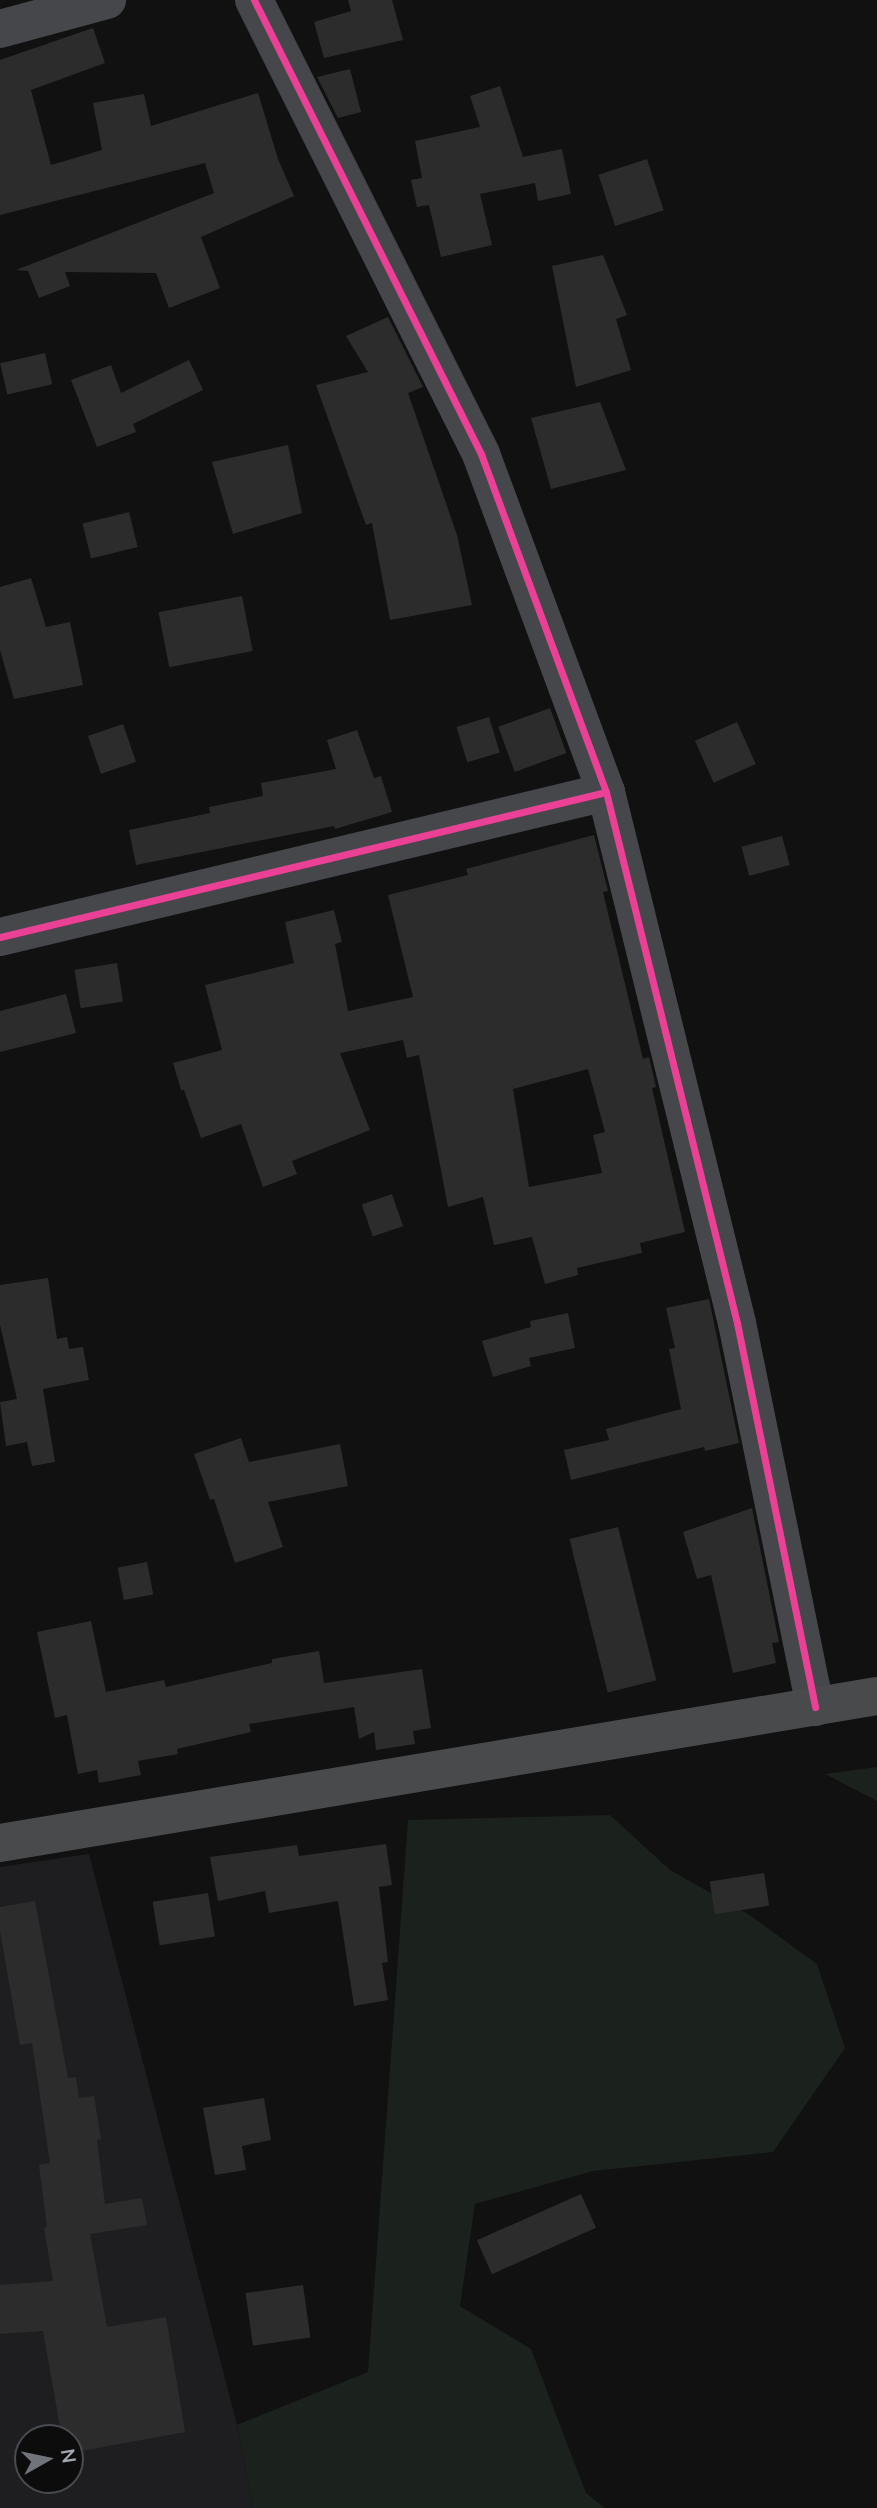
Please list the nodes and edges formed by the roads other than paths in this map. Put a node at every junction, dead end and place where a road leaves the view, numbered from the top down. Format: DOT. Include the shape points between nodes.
graph roads {
  1 [pos="107,0"];
  2 [pos="254,0"];
  3 [pos="0,29"];
  4 [pos="606,792"];
  5 [pos="0,937"];
  6 [pos="877,1696"];
  7 [pos="815,1707"];
  8 [pos="0,1843"];
  1 -- 3 [label="street"];
  2 -- 4 [label="street" via="481,454"];
  4 -- 5 [label="street"];
  4 -- 7 [label="street" via="737,1323"];
  6 -- 7 [label="main road"];
  7 -- 8 [label="main road"];
}
